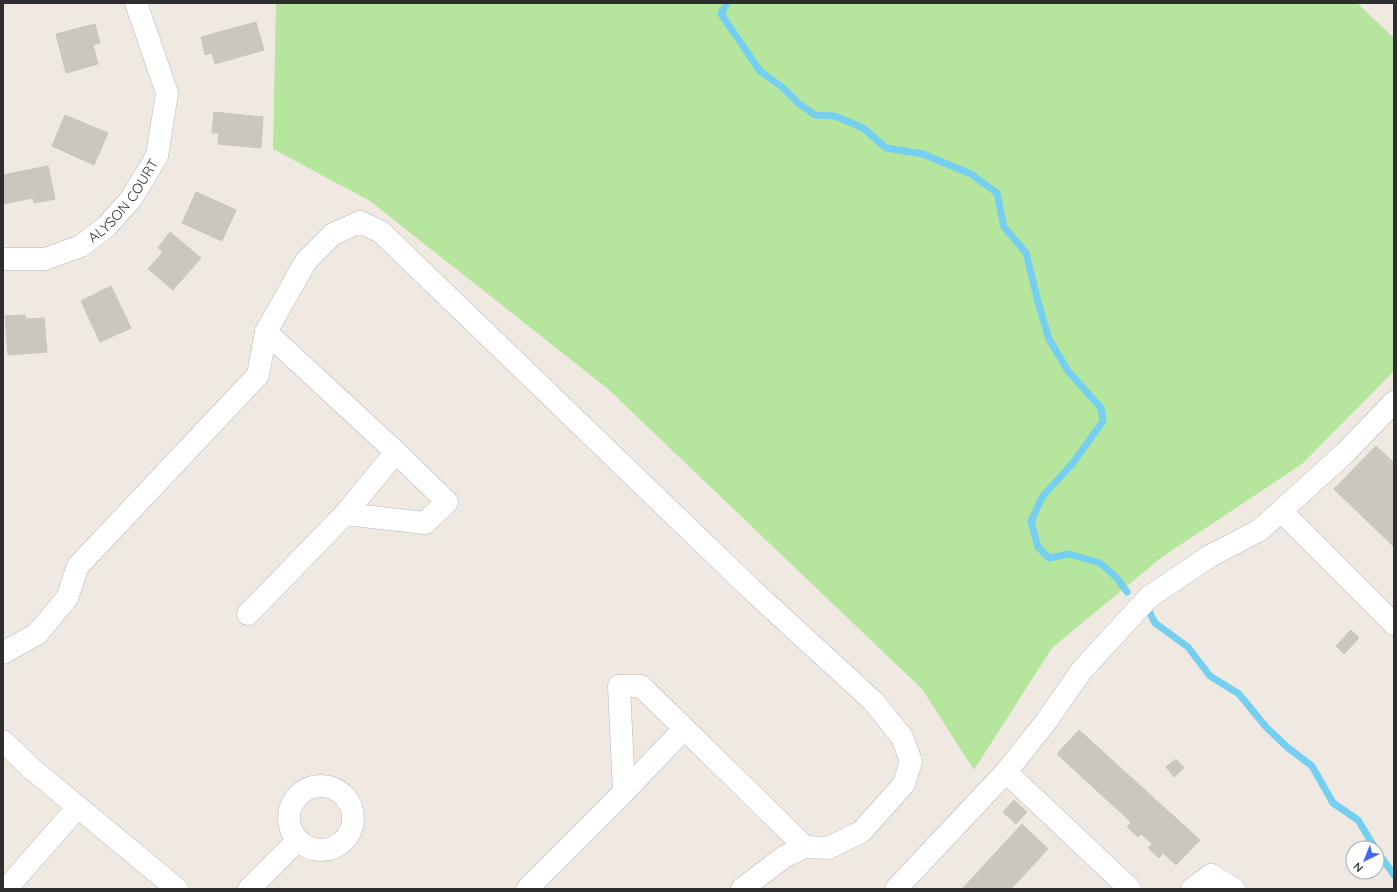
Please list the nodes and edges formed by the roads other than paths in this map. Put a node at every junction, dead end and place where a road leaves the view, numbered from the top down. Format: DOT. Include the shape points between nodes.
graph roads {
  1 [pos="136,3"];
  2 [pos="3,259"];
  3 [pos="266,332"];
  4 [pos="1392,408"];
  5 [pos="396,452"];
  6 [pos="1281,511"];
  7 [pos="345,514"];
  8 [pos="248,614"];
  9 [pos="1394,624"];
  10 [pos="3,653"];
  11 [pos="684,729"];
  12 [pos="3,741"];
  13 [pos="1006,772"];
  14 [pos="624,792"];
  15 [pos="78,807"];
  16 [pos="298,840"];
  17 [pos="805,847"];
  18 [pos="528,888"];
  19 [pos="6,889"];
  20 [pos="177,889"];
  21 [pos="249,889"];
  22 [pos="742,889"];
  23 [pos="896,889"];
  24 [pos="1130,889"];
  25 [pos="1192,889"];
  26 [pos="1234,889"];
  1 -- 2 [label="street, ALYSON COURT" via="167,93 158,156 131,199 107,226 81,246 45,259"];
  3 -- 5 [label="street"];
  3 -- 10 [label="street" via="258,375 78,566 67,598 37,634"];
  3 -- 17 [label="street" via="306,261 333,234 360,222 381,232 751,589 873,701 902,737 911,760 904,784 861,832 828,848"];
  4 -- 6 [label="street"];
  5 -- 7 [label="street"];
  5 -- 7 [label="street" via="447,502 425,523"];
  6 -- 9 [label="street"];
  6 -- 13 [label="street" via="1260,530 1210,556 1148,596 1082,670"];
  7 -- 8 [label="street"];
  11 -- 14 [label="street"];
  11 -- 14 [label="street" via="641,686 619,686"];
  11 -- 17 [label="street"];
  12 -- 15 [label="street"];
  13 -- 23 [label="street"];
  13 -- 24 [label="street"];
  14 -- 18 [label="street"];
  15 -- 19 [label="street"];
  15 -- 20 [label="street"];
  16 -- 21 [label="street"];
  17 -- 22 [label="street" via="784,856"];
  25 -- 26 [label="street" via="1211,875"];
}
